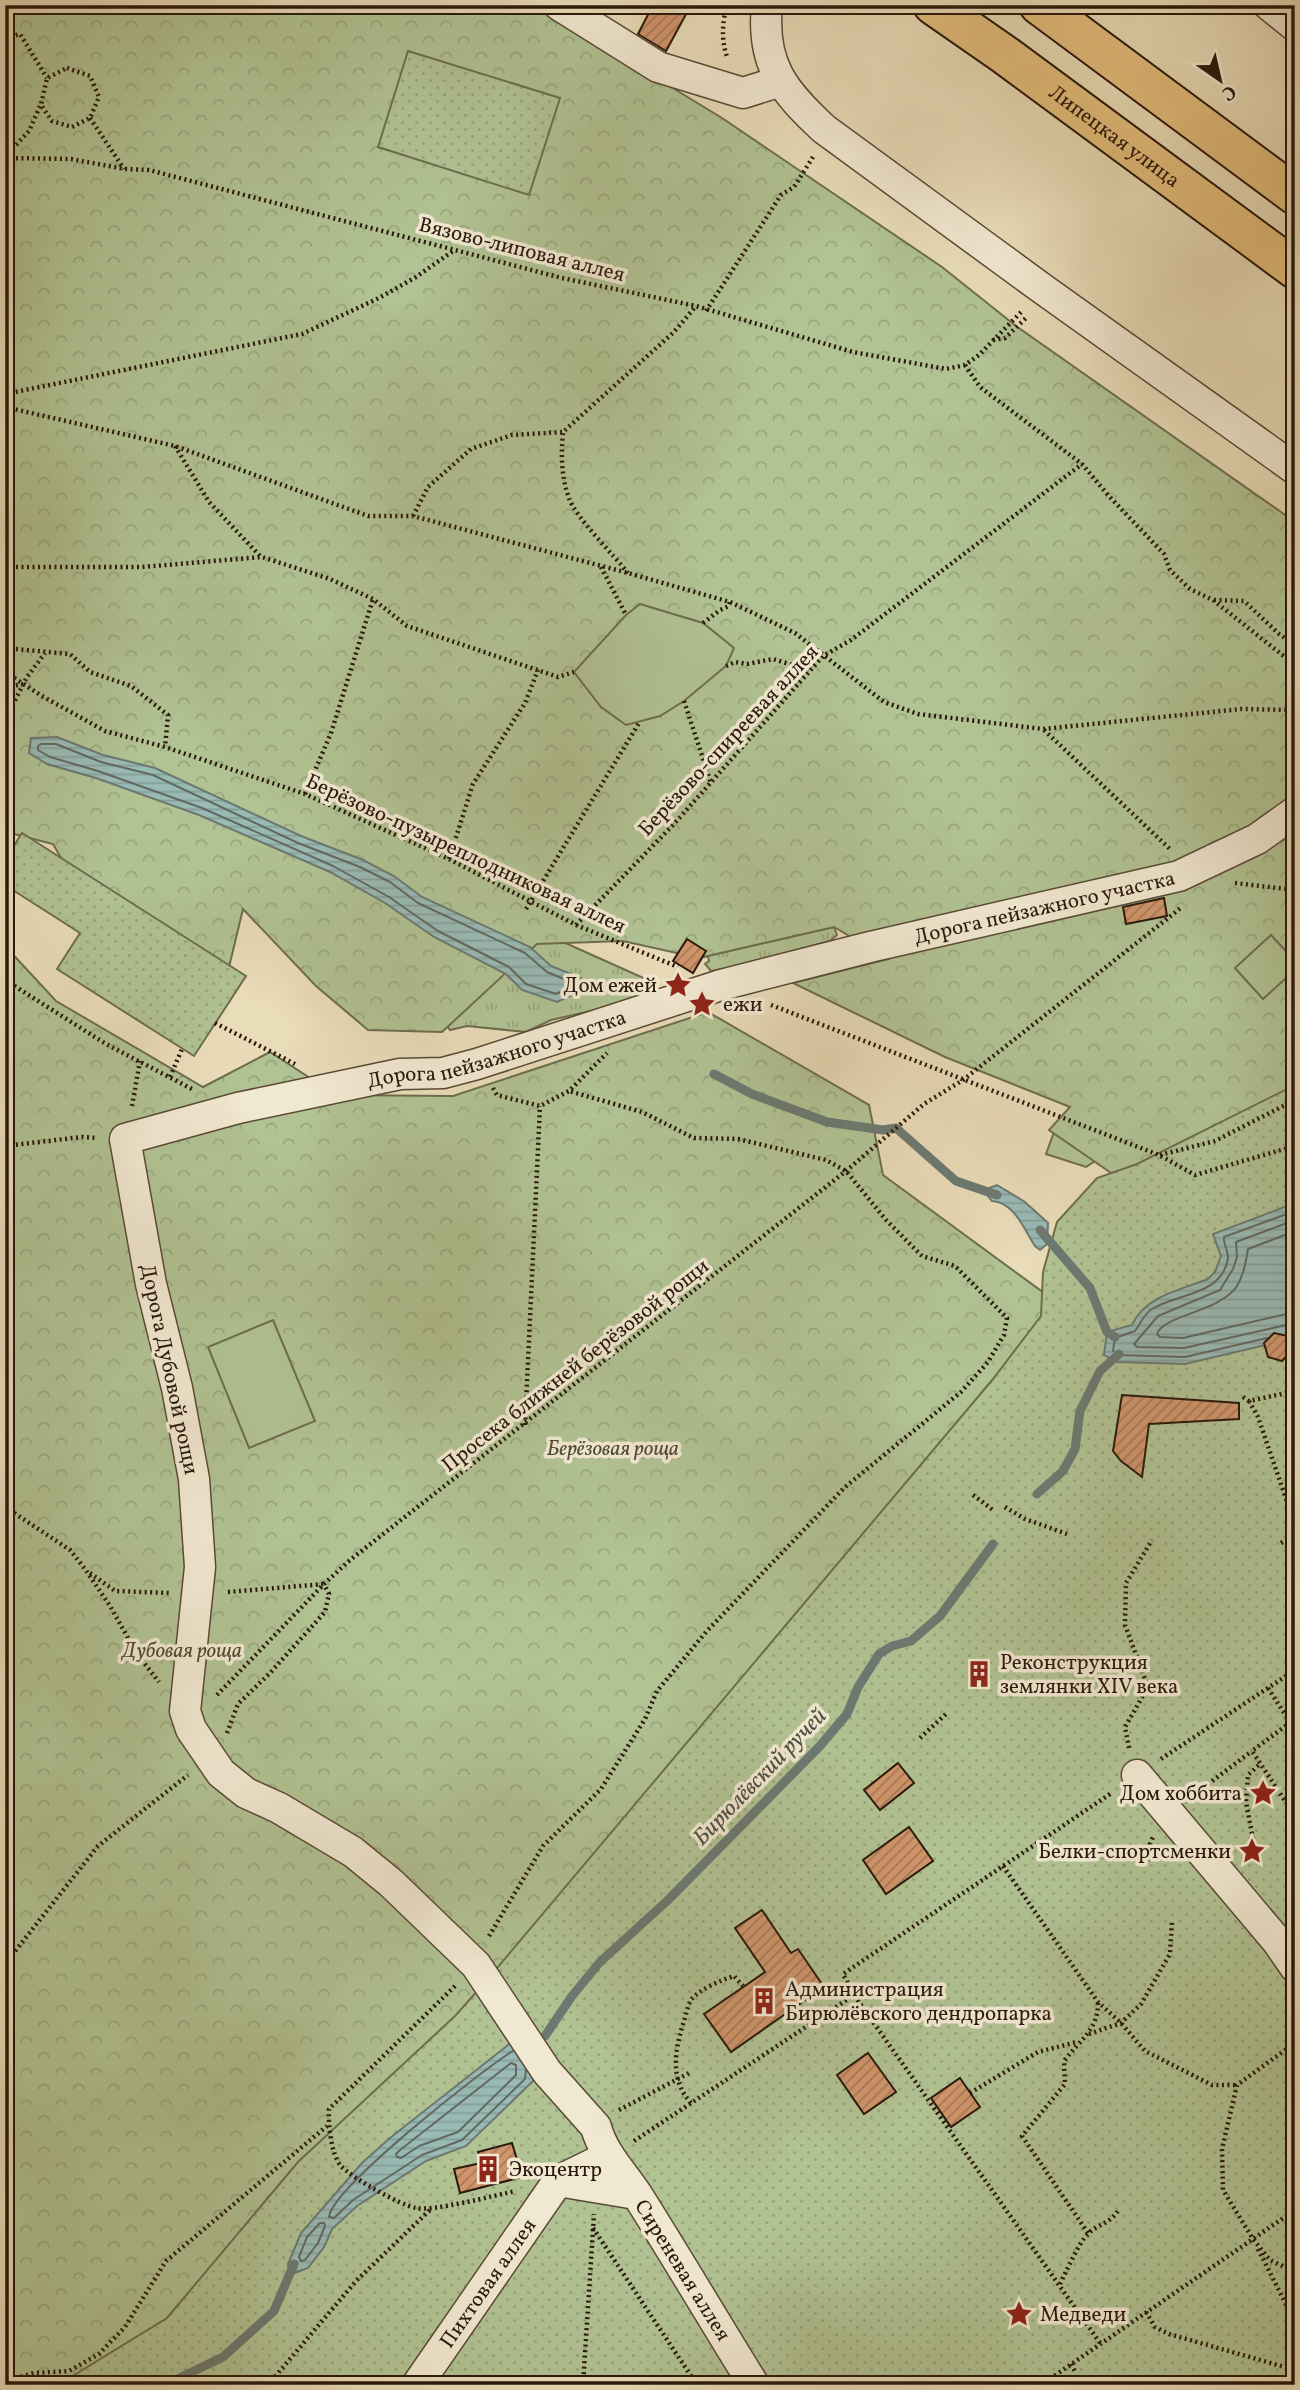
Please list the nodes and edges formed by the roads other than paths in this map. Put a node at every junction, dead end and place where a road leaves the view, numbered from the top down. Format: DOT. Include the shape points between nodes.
graph roads {
  1 [pos="558,5"];
  2 [pos="767,5"];
  3 [pos="933,5"];
  4 [pos="1039,5"];
  5 [pos="1269,5"];
  6 [pos="1295,26"];
  7 [pos="781,82"];
  8 [pos="1295,195"];
  9 [pos="1295,269"];
  10 [pos="1295,469"];
  11 [pos="1295,812"];
  12 [pos="125,1139"];
  13 [pos="210,1758"];
  14 [pos="1137,1775"];
  15 [pos="1295,1967"];
  16 [pos="609,2157"];
  17 [pos="558,2180"];
  18 [pos="636,2194"];
  19 [pos="417,2385"];
  20 [pos="754,2385"];
  1 -- 7 [label="street" via="658,67 743,93"];
  2 -- 7 [label="street" via="768,54"];
  3 -- 9 [label="main road, Липецкая улица"];
  4 -- 8 [label="main road"];
  5 -- 6 [label="street"];
  7 -- 10 [label="street" via="824,129"];
  11 -- 12 [label="street, Дорога пейзажного участка" via="1257,839 1179,876 721,985 443,1073 400,1074 239,1108"];
  12 -- 13 [label="street, Дорога Дубовой рощи" via="194,1479 200,1567 188,1720"];
  13 -- 16 [label="street, Сиреневая аллея" via="246,1793 353,1852 476,1965 547,2072 596,2127"];
  14 -- 15 [label="street"];
  16 -- 17 [label="street"];
  16 -- 18 [label="street, Сиреневая аллея"];
  17 -- 18 [label="street"];
  17 -- 19 [label="street, Пихтовая аллея"];
  18 -- 20 [label="street, Сиреневая аллея"];
}
